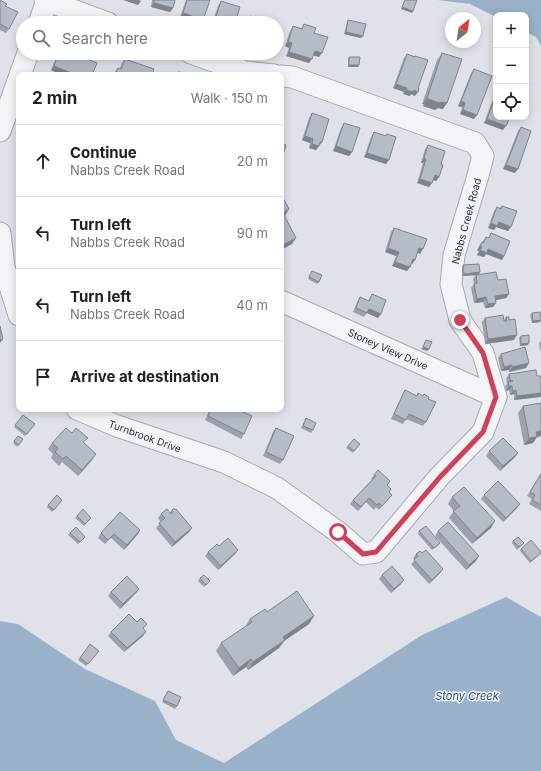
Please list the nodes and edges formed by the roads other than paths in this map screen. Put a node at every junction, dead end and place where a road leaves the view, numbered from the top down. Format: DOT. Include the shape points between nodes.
graph roads {
  1 [pos="46,0"];
  2 [pos="41,16"];
  3 [pos="89,16"];
  4 [pos="25,60"];
  5 [pos="209,60"];
  6 [pos="21,72"];
  7 [pos="239,72"];
  8 [pos="284,76"];
  9 [pos="16,86"];
  10 [pos="0,131"];
  11 [pos="0,233"];
  12 [pos="284,302"];
  13 [pos="16,305"];
  14 [pos="496,397"];
  15 [pos="84,412"];
  1 -- 2 [label="street"];
  1 -- 3 [label="street"];
  4 -- 6 [label="street"];
  5 -- 7 [label="street"];
  8 -- 14 [label="street, Nabbs Creek Road" via="475,143 483,156 454,255 451,284 460,320 483,353"];
  9 -- 10 [label="street"];
  11 -- 13 [label="street" via="4,267"];
  12 -- 14 [label="street, Stoney View Drive"];
  14 -- 15 [label="street, Turnbrook Drive" via="483,432 440,477 376,552 363,554 338,532 277,488 224,462 117,426"];
}
